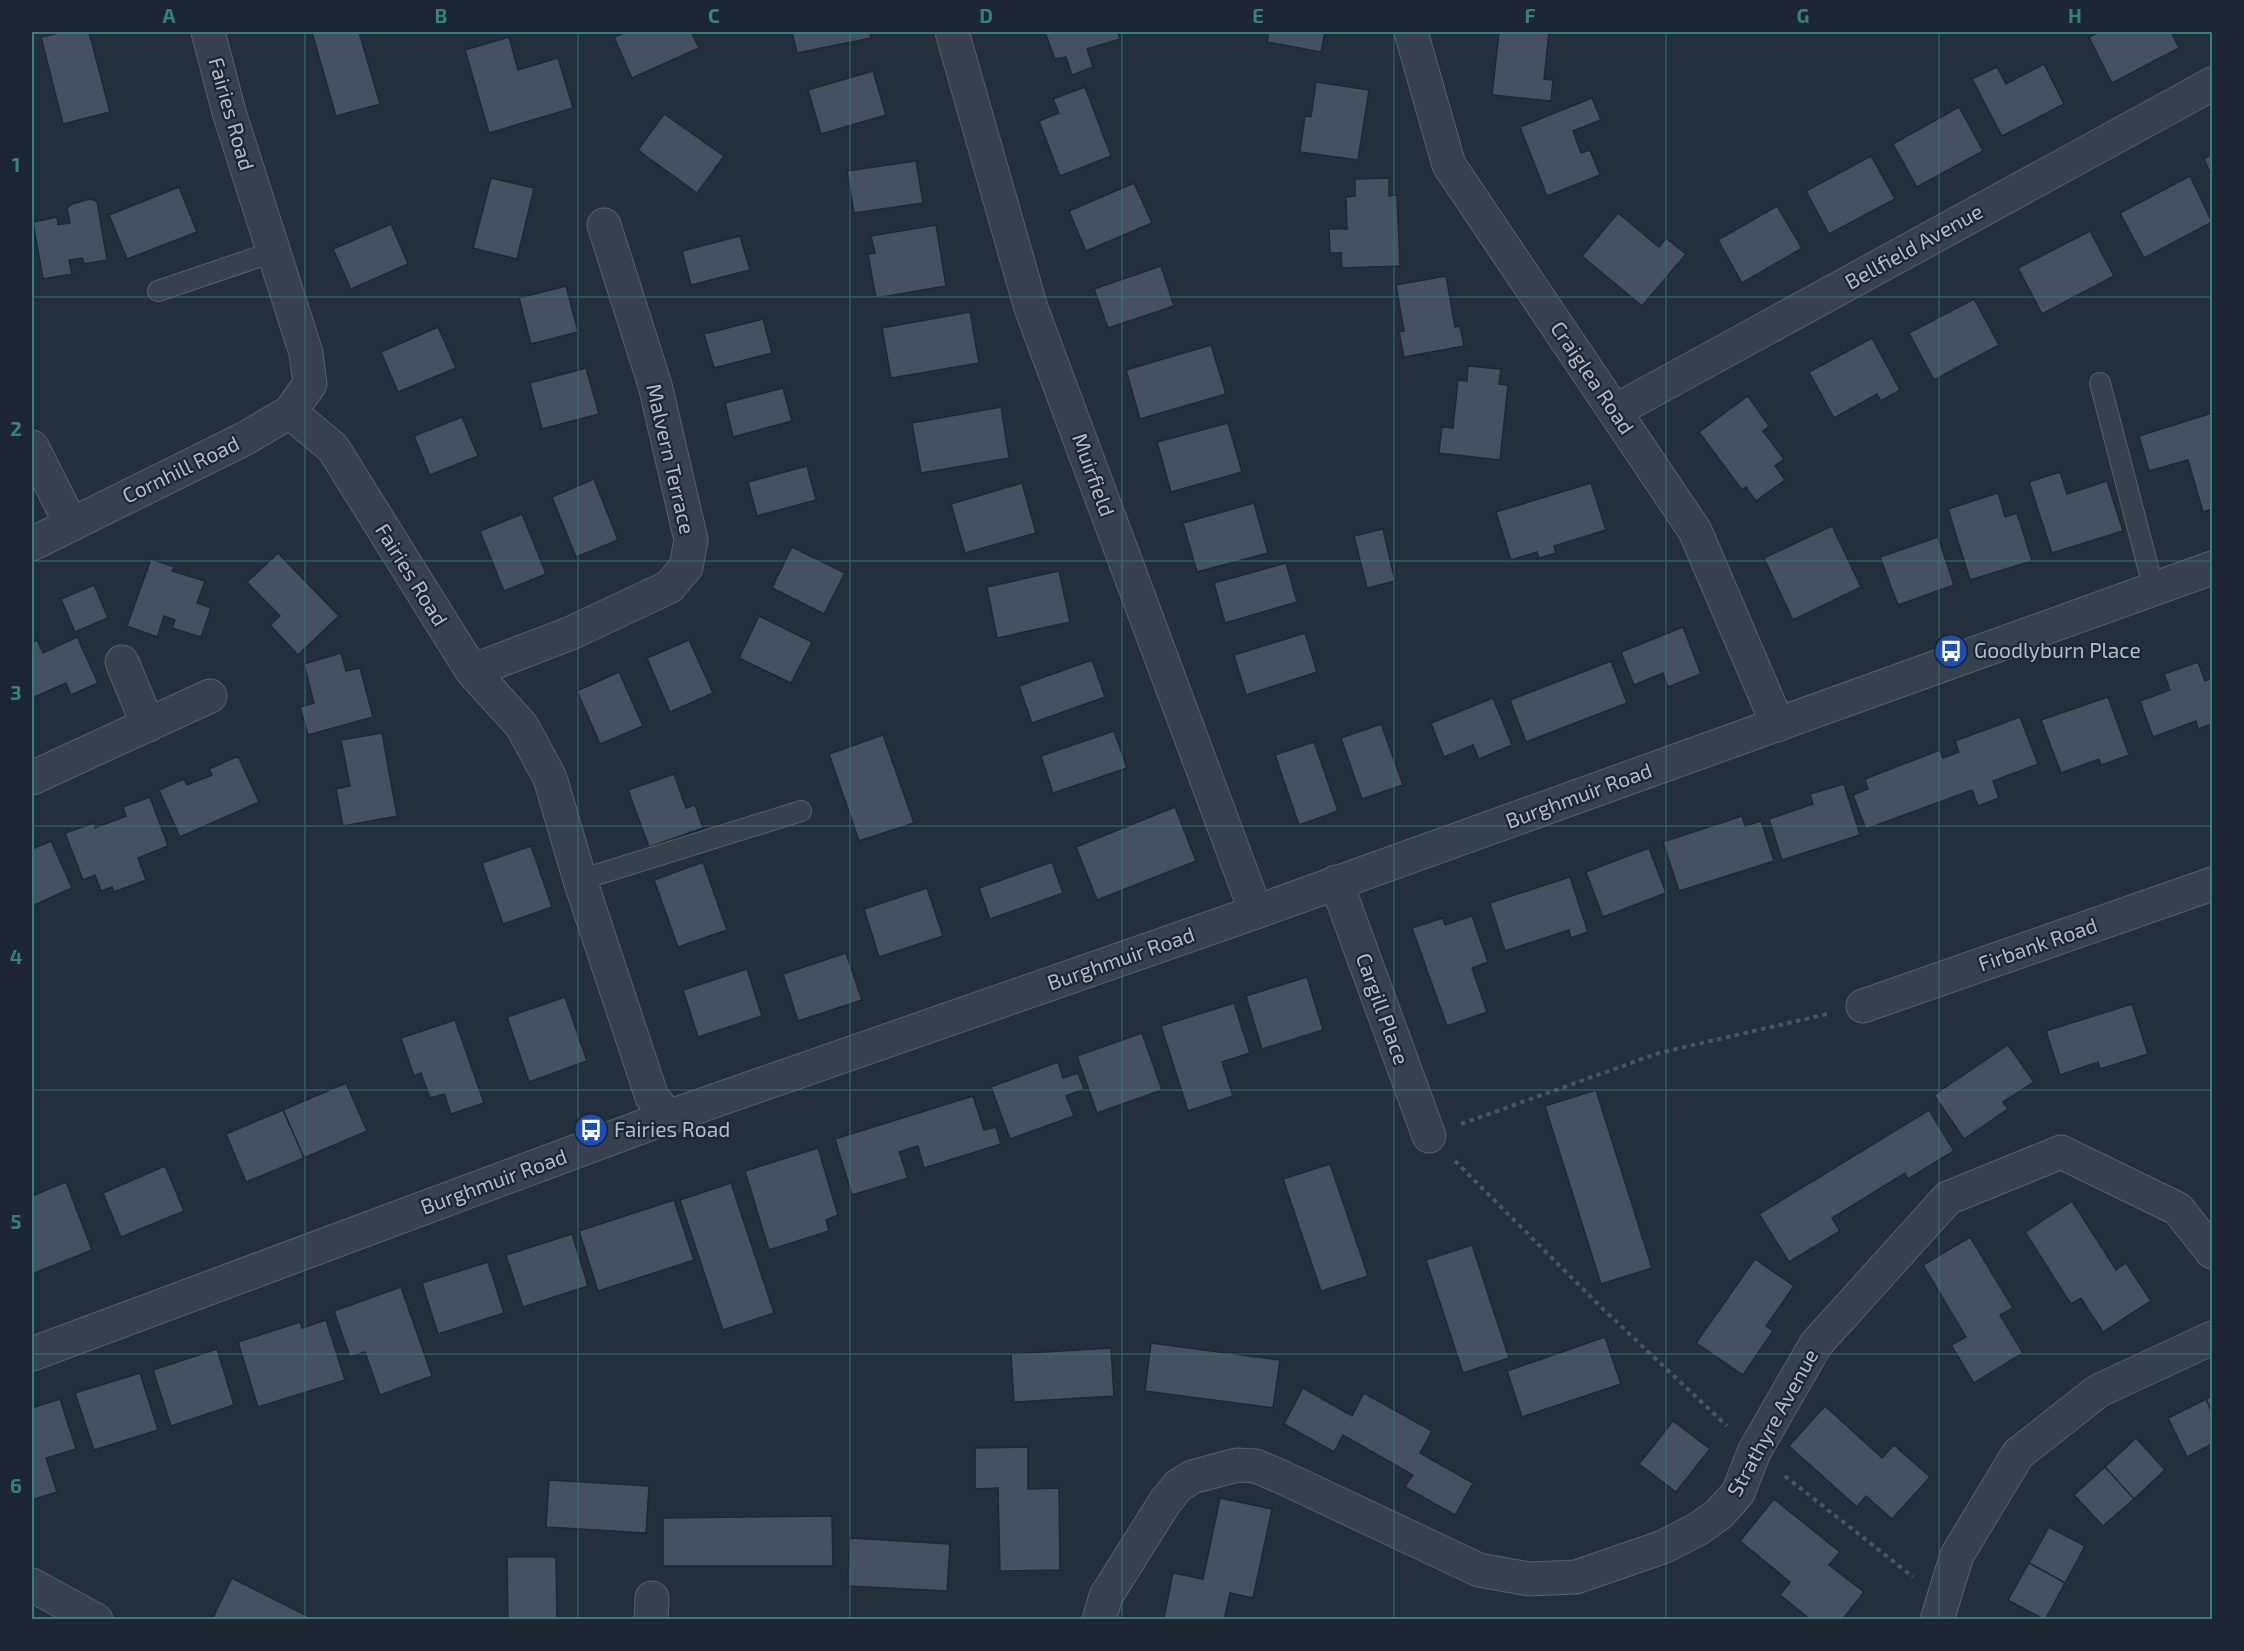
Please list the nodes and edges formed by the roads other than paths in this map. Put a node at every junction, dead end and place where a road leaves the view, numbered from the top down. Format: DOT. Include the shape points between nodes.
graph roads {
  1 [pos="208,32"];
  2 [pos="952,32"];
  3 [pos="1411,32"];
  4 [pos="2212,84"];
  5 [pos="604,225"];
  6 [pos="273,252"];
  7 [pos="158,291"];
  8 [pos="2100,383"];
  9 [pos="1615,411"];
  10 [pos="290,412"];
  11 [pos="32,447"];
  12 [pos="71,524"];
  13 [pos="32,544"];
  14 [pos="2212,568"];
  15 [pos="2154,590"];
  16 [pos="122,662"];
  17 [pos="472,671"];
  18 [pos="210,696"];
  19 [pos="148,725"];
  20 [pos="1778,725"];
  21 [pos="32,778"];
  22 [pos="801,811"];
  23 [pos="580,880"];
  24 [pos="1336,882"];
  25 [pos="2212,884"];
  26 [pos="1256,912"];
  27 [pos="1863,1006"];
  28 [pos="668,1117"];
  29 [pos="1429,1136"];
  30 [pos="2212,1252"];
  31 [pos="2212,1338"];
  32 [pos="32,1354"];
  33 [pos="32,1585"];
  34 [pos="1939,1609"];
  35 [pos="96,1620"];
  36 [pos="1099,1620"];
  1 -- 6 [label="street, Fairies Road"];
  2 -- 26 [label="street, Muirfield" via="1031,308"];
  3 -- 9 [label="street, Craiglea Road" via="1449,165"];
  4 -- 9 [label="street, Bellfield Avenue"];
  5 -- 17 [label="street, Malvern Terrace" via="655,385 691,540 686,567 669,587 561,637"];
  6 -- 7 [label="lane"];
  6 -- 10 [label="street, Fairies Road" via="306,353 310,384"];
  8 -- 15 [label="lane"];
  9 -- 20 [label="street, Craiglea Road" via="1695,531"];
  10 -- 12 [label="street, Cornhill Road" via="244,439"];
  10 -- 17 [label="street, Fairies Road" via="333,448"];
  11 -- 12 [label="street"];
  12 -- 13 [label="street, Cornhill Road"];
  14 -- 15 [label="street, Burghmuir Road"];
  15 -- 20 [label="street, Burghmuir Road"];
  16 -- 19 [label="street"];
  17 -- 23 [label="street, Fairies Road" via="522,726 550,778"];
  18 -- 19 [label="street"];
  19 -- 21 [label="street"];
  20 -- 24 [label="street, Burghmuir Road"];
  22 -- 23 [label="lane"];
  23 -- 28 [label="street, Fairies Road" via="652,1097"];
  24 -- 26 [label="street, Burghmuir Road"];
  24 -- 29 [label="street, Cargill Place"];
  25 -- 27 [label="street, Firbank Road"];
  26 -- 28 [label="street, Burghmuir Road"];
  28 -- 32 [label="street, Burghmuir Road"];
  30 -- 36 [label="street, Strathyre Avenue" via="2178,1209 2061,1152 1948,1198 1816,1344 1754,1452 1738,1493 1719,1514 1663,1547 1576,1577 1552,1580 1503,1576 1479,1570 1256,1466 1237,1465 1192,1477 1178,1486 1106,1596"];
  31 -- 34 [label="street" via="2098,1391 2018,1454 1957,1556"];
  33 -- 35 [label="street"];
}
